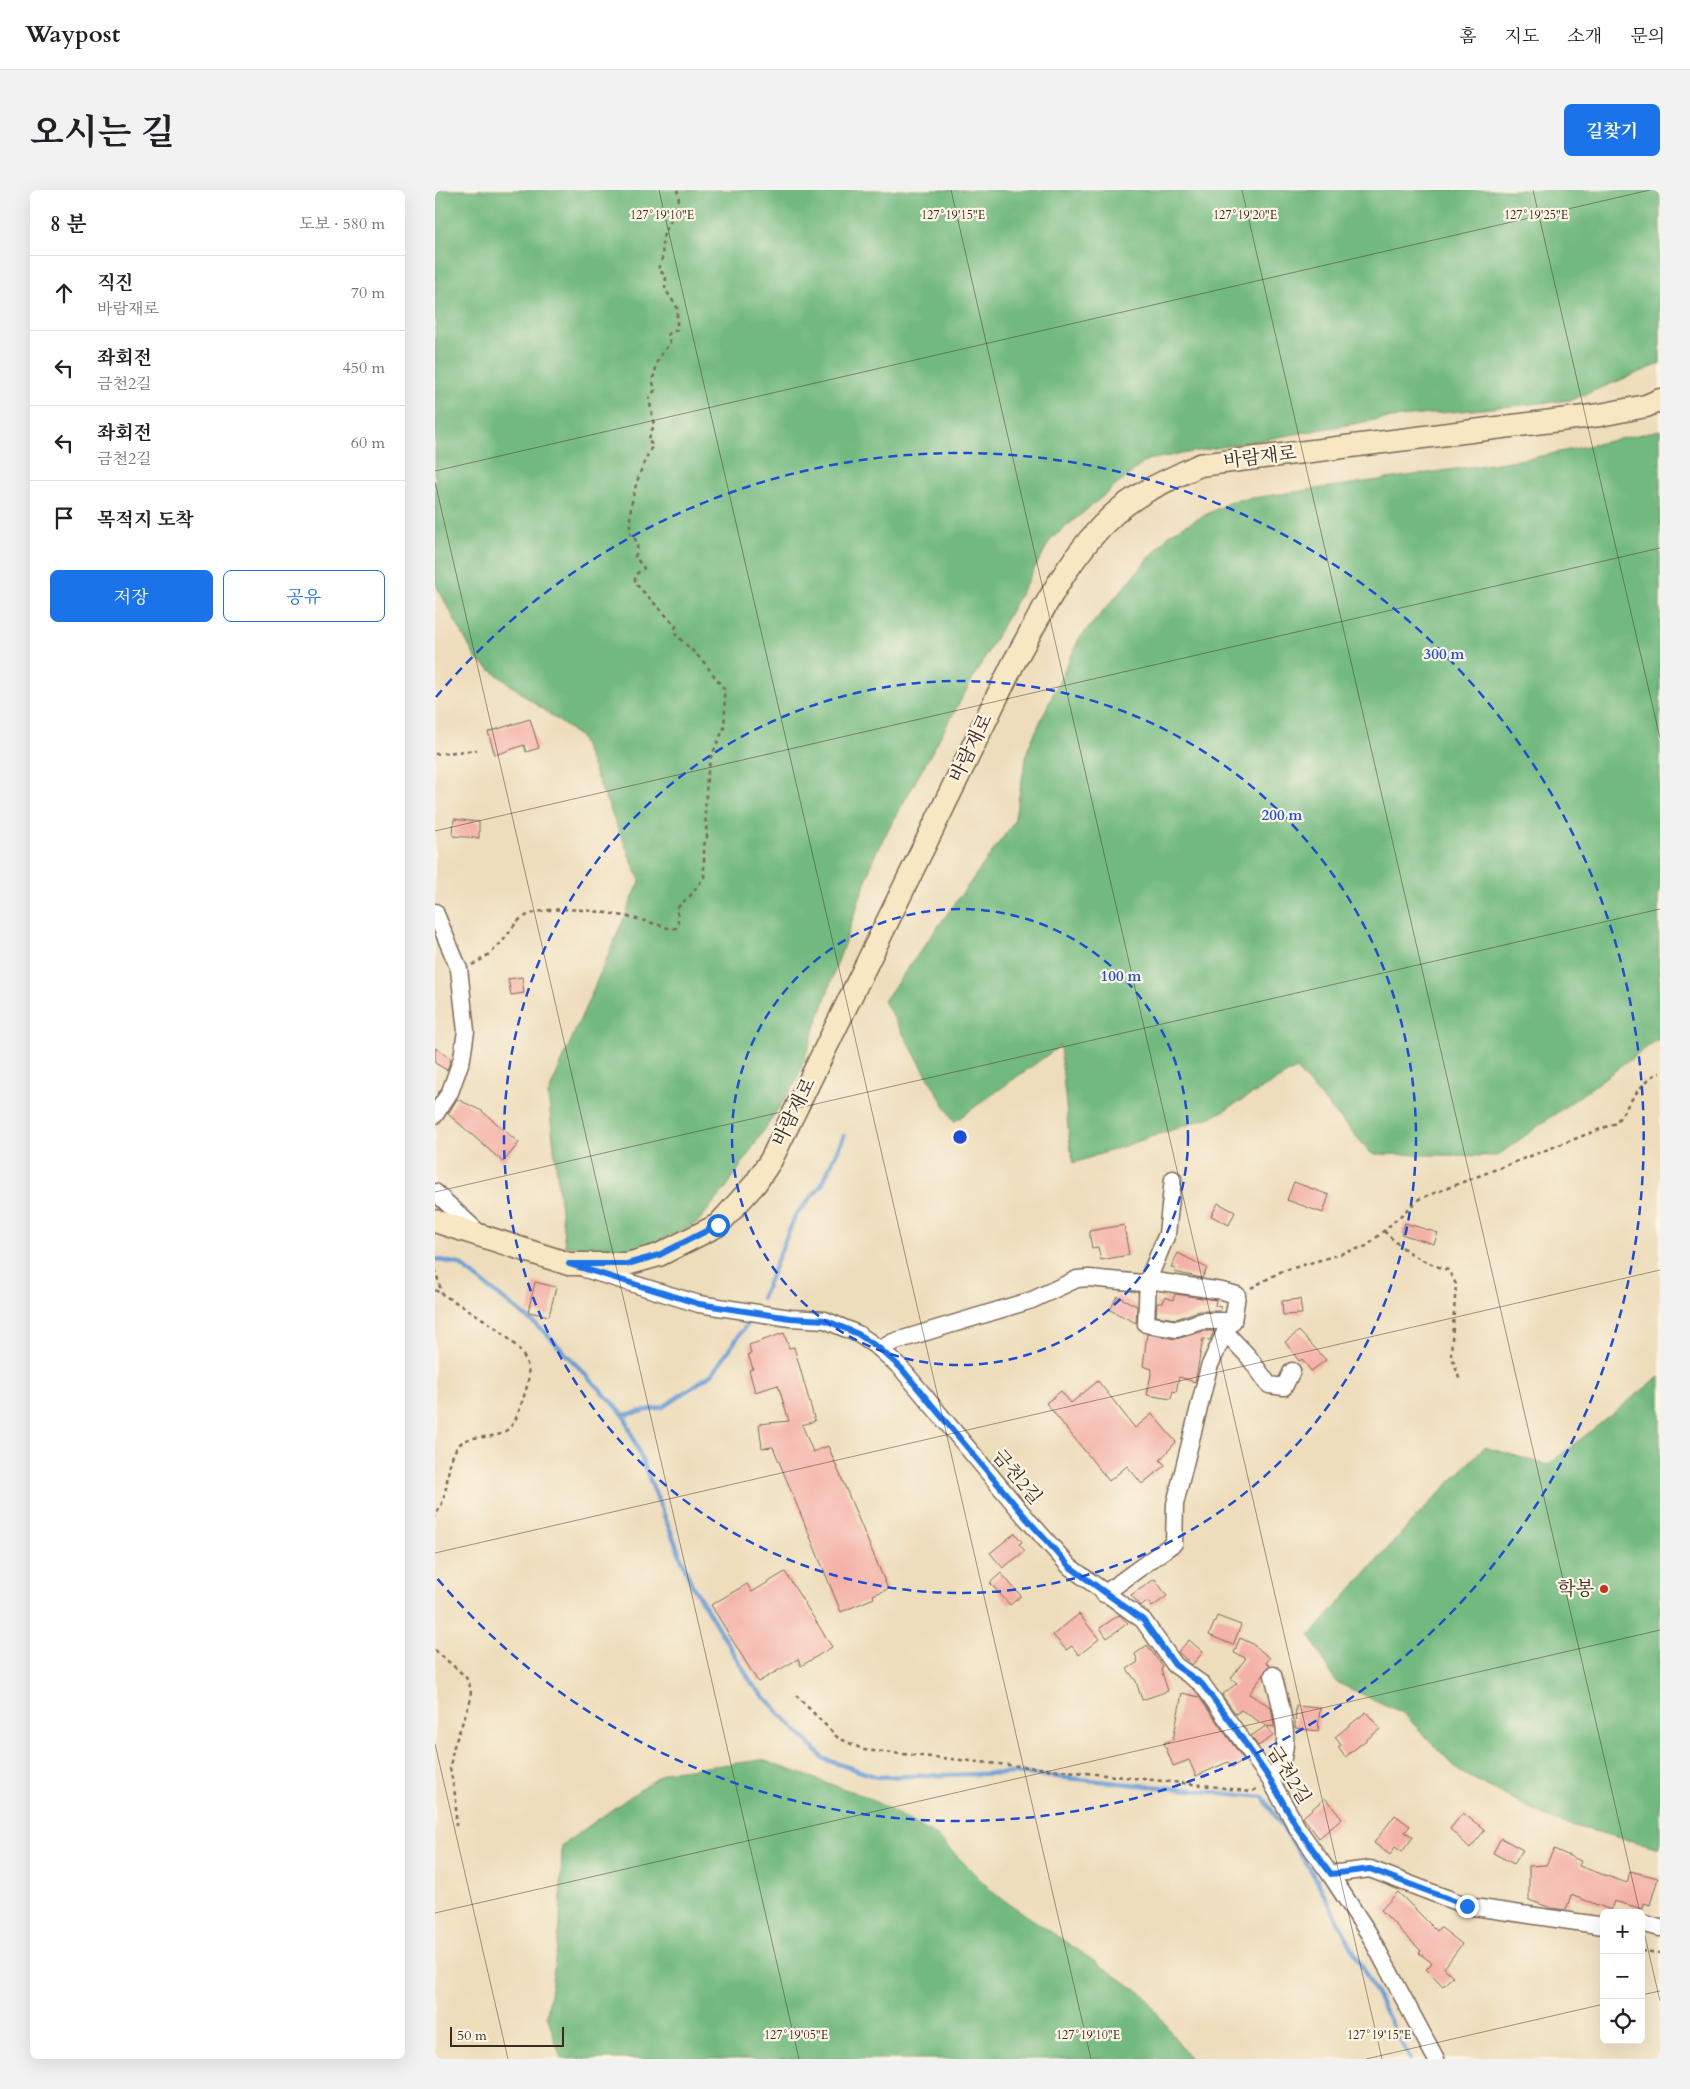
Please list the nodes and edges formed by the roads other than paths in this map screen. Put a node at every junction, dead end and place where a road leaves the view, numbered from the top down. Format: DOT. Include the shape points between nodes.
graph roads {
  1 [pos="1660,400"];
  2 [pos="435,912"];
  3 [pos="435,1115"];
  4 [pos="1173,1179"];
  5 [pos="435,1192"];
  6 [pos="435,1221"];
  7 [pos="484,1238"];
  8 [pos="569,1264"];
  9 [pos="1148,1280"];
  10 [pos="1229,1327"];
  11 [pos="880,1349"];
  12 [pos="1292,1371"];
  13 [pos="1104,1594"];
  14 [pos="1273,1675"];
  15 [pos="1271,1781"];
  16 [pos="1331,1874"];
  17 [pos="1645,1924"];
  18 [pos="1600,1925"];
  19 [pos="1660,1928"];
  20 [pos="1436,2059"];
  1 -- 8 [label="street, 바람재로" via="1600,415 1200,465 1163,482 1113,514 1081,550 1013,664 771,1160 755,1184 718,1225 659,1255 627,1264"];
  2 -- 3 [label="street" via="459,969 466,1031 450,1092"];
  4 -- 9 [label="street" via="1167,1234"];
  5 -- 7 [label="street"];
  6 -- 7 [label="street, 바람재로"];
  7 -- 8 [label="street, 바람재로"];
  8 -- 11 [label="street, 금천2길" via="699,1304 825,1320 858,1334"];
  9 -- 10 [label="street" via="1237,1295"];
  9 -- 10 [label="street" via="1147,1324 1177,1329 1202,1321"];
  9 -- 11 [label="street" via="1142,1283 1077,1279 1032,1300 893,1342"];
  10 -- 12 [label="street" via="1269,1385 1285,1387"];
  10 -- 13 [label="street" via="1209,1367 1175,1504 1174,1543"];
  11 -- 13 [label="street, 금천2길" via="901,1368 1070,1567"];
  13 -- 15 [label="street, 금천2길" via="1143,1620 1175,1665 1202,1684"];
  14 -- 15 [label="street" via="1285,1721 1280,1770"];
  15 -- 16 [label="street, 금천2길" via="1298,1829"];
  16 -- 18 [label="street" via="1370,1869 1467,1906"];
  16 -- 20 [label="street, 금천2길" via="1369,1934"];
  17 -- 19 [label="street"];
}
